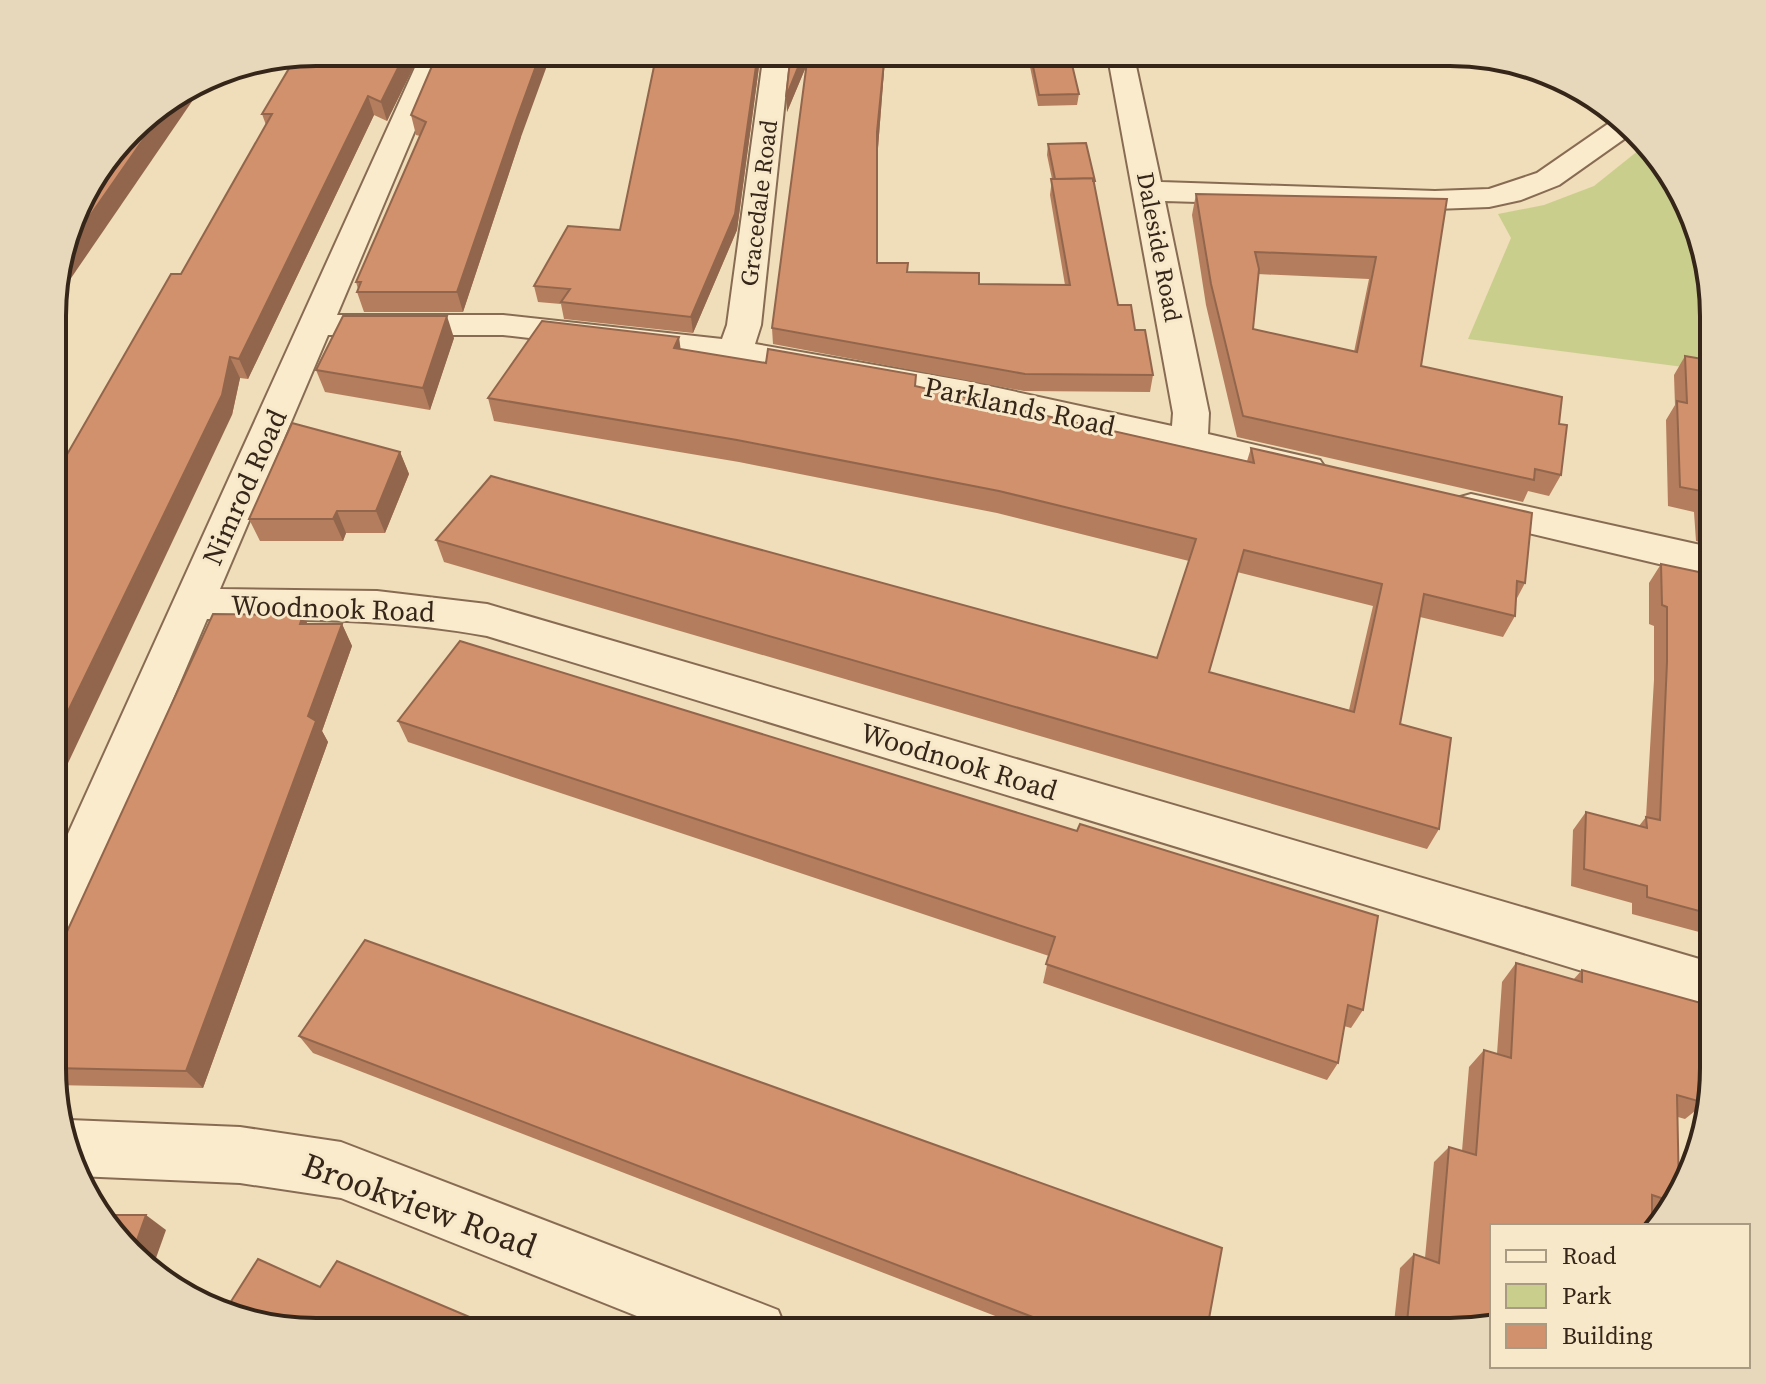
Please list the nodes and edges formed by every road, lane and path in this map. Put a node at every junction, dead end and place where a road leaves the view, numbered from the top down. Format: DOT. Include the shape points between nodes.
graph roads {
  1 [pos="428,67"];
  2 [pos="775,67"];
  3 [pos="1123,67"];
  4 [pos="1617,130"];
  5 [pos="1148,191"];
  6 [pos="315,325"];
  7 [pos="735,351"];
  8 [pos="1189,442"];
  9 [pos="1343,477"];
  10 [pos="1436,499"];
  11 [pos="1700,560"];
  12 [pos="193,604"];
  13 [pos="67,892"];
  14 [pos="1699,983"];
  15 [pos="79,1148"];
  16 [pos="719,1317"];
  1 -- 6 [label="street, Nimrod Road"];
  2 -- 7 [label="street, Gracedale Road" via="744,325"];
  3 -- 5 [label="street, Daleside Road"];
  4 -- 5 [label="street" via="1548,179 1489,198"];
  5 -- 8 [label="street, Daleside Road" via="1191,413"];
  6 -- 7 [label="street, Parklands Road" via="503,325"];
  6 -- 12 [label="street, Nimrod Road"];
  7 -- 8 [label="street, Parklands Road" via="966,392"];
  8 -- 9 [label="street, Parklands Road"];
  10 -- 11 [label="street"];
  12 -- 13 [label="street, Nimrod Road"];
  12 -- 14 [label="street, Woodnook Road" via="385,605 487,620"];
  15 -- 16 [label="street, Brookview Road" via="226,1152 341,1170"];
}
